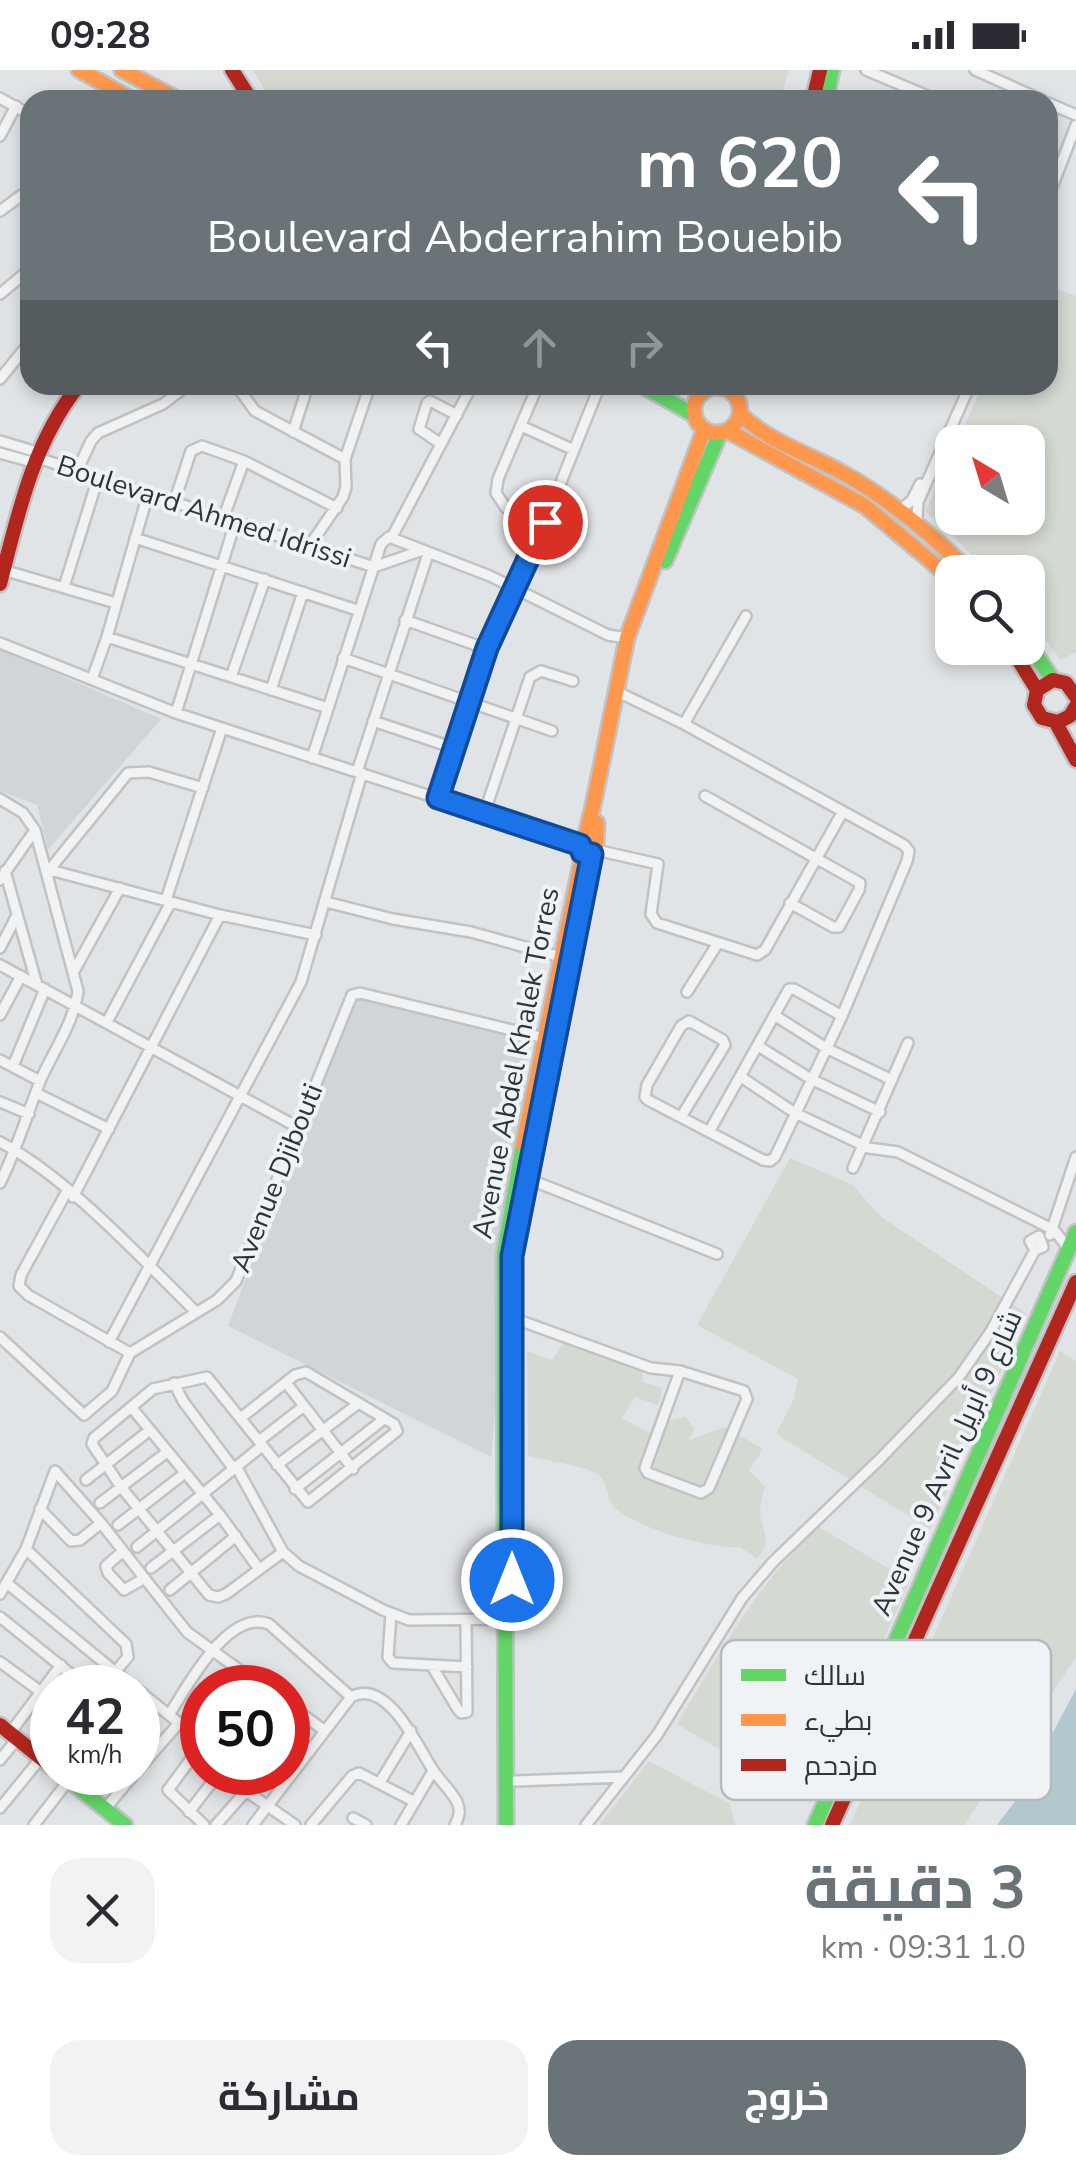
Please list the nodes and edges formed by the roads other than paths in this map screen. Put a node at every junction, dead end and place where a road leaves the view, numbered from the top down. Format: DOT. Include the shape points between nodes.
graph roads {
  1 [pos="80,70"];
  2 [pos="122,70"];
  3 [pos="866,70"];
  4 [pos="975,70"];
  5 [pos="988,73"];
  6 [pos="115,90"];
  7 [pos="160,90"];
  8 [pos="913,90"];
  9 [pos="1023,90"];
  10 [pos="0,98"];
  11 [pos="16,106"];
  12 [pos="20,108"];
  13 [pos="1076,125"];
  14 [pos="0,136"];
  15 [pos="1058,172"];
  16 [pos="20,278"];
  17 [pos="0,294"];
  18 [pos="20,354"];
  19 [pos="0,379"];
  20 [pos="71,395"];
  21 [pos="175,395"];
  22 [pos="243,395"];
  23 [pos="305,395"];
  24 [pos="367,395"];
  25 [pos="467,395"];
  26 [pos="534,395"];
  27 [pos="596,395"];
  28 [pos="659,395"];
  29 [pos="702,395"];
  30 [pos="736,395"];
  31 [pos="962,395"];
  32 [pos="963,395"];
  33 [pos="457,414"];
  34 [pos="740,414"];
  35 [pos="694,415"];
  36 [pos="520,426"];
  37 [pos="704,430"];
  38 [pos="293,432"];
  39 [pos="724,432"];
  40 [pos="0,441"];
  41 [pos="441,444"];
  42 [pos="574,450"];
  43 [pos="0,453"];
  44 [pos="39,458"];
  45 [pos="345,459"];
  46 [pos="244,462"];
  47 [pos="77,471"];
  48 [pos="98,478"];
  49 [pos="148,494"];
  50 [pos="174,503"];
  51 [pos="336,508"];
  52 [pos="898,511"];
  53 [pos="223,520"];
  54 [pos="545,522"];
  55 [pos="235,524"];
  56 [pos="919,527"];
  57 [pos="135,538"];
  58 [pos="392,538"];
  59 [pos="308,548"];
  60 [pos="424,553"];
  61 [pos="951,555"];
  62 [pos="935,564"];
  63 [pos="3,566"];
  64 [pos="222,567"];
  65 [pos="374,568"];
  66 [pos="264,579"];
  67 [pos="64,588"];
  68 [pos="513,588"];
  69 [pos="303,592"];
  70 [pos="116,603"];
  71 [pos="358,610"];
  72 [pos="746,616"];
  73 [pos="406,620"];
  74 [pos="107,637"];
  75 [pos="0,643"];
  76 [pos="626,644"];
  77 [pos="487,648"];
  78 [pos="343,658"];
  79 [pos="1045,659"];
  80 [pos="191,664"];
  81 [pos="1021,665"];
  82 [pos="388,674"];
  83 [pos="231,676"];
  84 [pos="1065,678"];
  85 [pos="92,679"];
  86 [pos="574,681"];
  87 [pos="271,690"];
  88 [pos="1037,690"];
  89 [pos="622,694"];
  90 [pos="1076,697"];
  91 [pos="468,703"];
  92 [pos="328,708"];
  93 [pos="1076,708"];
  94 [pos="176,713"];
  95 [pos="516,719"];
  96 [pos="373,721"];
  97 [pos="1056,723"];
  98 [pos="684,724"];
  99 [pos="222,728"];
  100 [pos="552,731"];
  101 [pos="454,748"];
  102 [pos="312,758"];
  103 [pos="1076,760"];
  104 [pos="360,773"];
  105 [pos="203,788"];
  106 [pos="705,796"];
  107 [pos="438,798"];
  108 [pos="4,800"];
  109 [pos="0,811"];
  110 [pos="842,812"];
  111 [pos="484,814"];
  112 [pos="35,830"];
  113 [pos="588,846"];
  114 [pos="817,857"];
  115 [pos="48,869"];
  116 [pos="2,875"];
  117 [pos="120,888"];
  118 [pos="169,901"];
  119 [pos="326,902"];
  120 [pos="790,903"];
  121 [pos="17,915"];
  122 [pos="220,915"];
  123 [pos="316,936"];
  124 [pos="718,943"];
  125 [pos="0,948"];
  126 [pos="561,957"];
  127 [pos="0,965"];
  128 [pos="74,971"];
  129 [pos="20,976"];
  130 [pos="41,987"];
  131 [pos="687,992"];
  132 [pos="76,1006"];
  133 [pos="0,1015"];
  134 [pos="774,1016"];
  135 [pos="842,1016"];
  136 [pos="107,1022"];
  137 [pos="549,1039"];
  138 [pos="908,1044"];
  139 [pos="758,1046"];
  140 [pos="154,1047"];
  141 [pos="826,1048"];
  142 [pos="0,1060"];
  143 [pos="13,1066"];
  144 [pos="741,1078"];
  145 [pos="811,1079"];
  146 [pos="892,1080"];
  147 [pos="40,1081"];
  148 [pos="36,1093"];
  149 [pos="239,1098"];
  150 [pos="0,1102"];
  151 [pos="880,1112"];
  152 [pos="796,1113"];
  153 [pos="29,1114"];
  154 [pos="681,1117"];
  155 [pos="299,1128"];
  156 [pos="108,1129"];
  157 [pos="709,1132"];
  158 [pos="0,1142"];
  159 [pos="863,1145"];
  160 [pos="16,1151"];
  161 [pos="1076,1157"];
  162 [pos="853,1168"];
  163 [pos="526,1178"];
  164 [pos="0,1184"];
  165 [pos="70,1194"];
  166 [pos="1039,1223"];
  167 [pos="1054,1230"];
  168 [pos="1076,1232"];
  169 [pos="1040,1238"];
  170 [pos="1068,1248"];
  171 [pos="717,1254"];
  172 [pos="149,1266"];
  173 [pos="1076,1282"];
  174 [pos="196,1312"];
  175 [pos="510,1317"];
  176 [pos="0,1338"];
  177 [pos="109,1342"];
  178 [pos="130,1353"];
  179 [pos="680,1371"];
  180 [pos="174,1383"];
  181 [pos="287,1384"];
  182 [pos="359,1403"];
  183 [pos="304,1406"];
  184 [pos="132,1408"];
  185 [pos="242,1417"];
  186 [pos="384,1419"];
  187 [pos="150,1430"];
  188 [pos="323,1431"];
  189 [pos="260,1444"];
  190 [pos="167,1452"];
  191 [pos="340,1453"];
  192 [pos="105,1464"];
  193 [pos="277,1465"];
  194 [pos="234,1467"];
  195 [pos="352,1469"];
  196 [pos="184,1473"];
  197 [pos="86,1480"];
  198 [pos="121,1486"];
  199 [pos="295,1488"];
  200 [pos="201,1494"];
  201 [pos="100,1504"];
  202 [pos="139,1508"];
  203 [pos="40,1509"];
  204 [pos="220,1515"];
  205 [pos="101,1523"];
  206 [pos="118,1524"];
  207 [pos="156,1530"];
  208 [pos="236,1536"];
  209 [pos="136,1547"];
  210 [pos="26,1549"];
  211 [pos="174,1551"];
  212 [pos="122,1552"];
  213 [pos="283,1552"];
  214 [pos="152,1568"];
  215 [pos="259,1569"];
  216 [pos="192,1574"];
  217 [pos="143,1579"];
  218 [pos="8,1584"];
  219 [pos="170,1590"];
  220 [pos="0,1594"];
  221 [pos="391,1613"];
  222 [pos="0,1618"];
  223 [pos="508,1619"];
  224 [pos="466,1620"];
  225 [pos="897,1640"];
  226 [pos="915,1640"];
  227 [pos="211,1649"];
  228 [pos="0,1662"];
  229 [pos="61,1665"];
  230 [pos="106,1665"];
  231 [pos="121,1665"];
  232 [pos="233,1665"];
  233 [pos="432,1666"];
  234 [pos="466,1667"];
  235 [pos="30,1684"];
  236 [pos="352,1697"];
  237 [pos="30,1706"];
  238 [pos="160,1707"];
  239 [pos="170,1715"];
  240 [pos="310,1720"];
  241 [pos="179,1723"];
  242 [pos="324,1731"];
  243 [pos="411,1731"];
  244 [pos="9,1732"];
  245 [pos="160,1743"];
  246 [pos="30,1749"];
  247 [pos="310,1749"];
  248 [pos="0,1760"];
  249 [pos="433,1770"];
  250 [pos="180,1773"];
  251 [pos="30,1775"];
  252 [pos="624,1777"];
  253 [pos="380,1782"];
  254 [pos="515,1782"];
  255 [pos="52,1795"];
  256 [pos="89,1795"];
  257 [pos="117,1795"];
  258 [pos="202,1795"];
  259 [pos="275,1795"];
  260 [pos="827,1800"];
  261 [pos="843,1800"];
  262 [pos="415,1802"];
  263 [pos="268,1805"];
  264 [pos="0,1808"];
  265 [pos="106,1808"];
  266 [pos="188,1812"];
  267 [pos="354,1818"];
  268 [pos="34,1825"];
  269 [pos="125,1825"];
  270 [pos="204,1825"];
  271 [pos="216,1825"];
  272 [pos="253,1825"];
  273 [pos="295,1825"];
  274 [pos="312,1825"];
  275 [pos="366,1825"];
  276 [pos="402,1825"];
  277 [pos="456,1825"];
  278 [pos="506,1825"];
  279 [pos="516,1825"];
  280 [pos="586,1825"];
  281 [pos="816,1825"];
  282 [pos="832,1825"];
  1 -- 6 [label="main road"];
  2 -- 7 [label="main road"];
  3 -- 8 [label="street"];
  4 -- 5 [label="street"];
  5 -- 9 [label="street"];
  10 -- 11 [label="street"];
  11 -- 12 [label="street"];
  11 -- 14 [label="street"];
  13 -- 15 [label="street"];
  16 -- 17 [label="street"];
  18 -- 19 [label="street"];
  20 -- 44 [label="main road"];
  21 -- 47 [label="street" via="98,432"];
  22 -- 38 [label="street" via="255,411"];
  23 -- 38 [label="street"];
  24 -- 45 [label="street"];
  25 -- 33 [label="street"];
  26 -- 36 [label="street"];
  27 -- 42 [label="street"];
  28 -- 35 [label="main road"];
  29 -- 35 [label="main road"];
  30 -- 34 [label="main road"];
  31 -- 52 [label="street" via="915,495"];
  32 -- 56 [label="street" via="916,507"];
  33 -- 41 [label="street"];
  33 -- 41 [label="street" via="427,403 420,429"];
  34 -- 39 [label="main road"];
  34 -- 52 [label="main road"];
  35 -- 37 [label="main road"];
  36 -- 42 [label="street"];
  36 -- 54 [label="street" via="496,492 506,508"];
  37 -- 39 [label="main road"];
  37 -- 76 [label="main road, Avenue Abdel Khalek Torres"];
  38 -- 45 [label="street"];
  39 -- 62 [label="main road" via="865,506"];
  39 -- 89 [label="main road, Avenue Abdel Khalek Torres" via="645,610"];
  40 -- 44 [label="street"];
  41 -- 58 [label="street"];
  42 -- 54 [label="street"];
  43 -- 44 [label="street"];
  44 -- 47 [label="street, Boulevard Ahmed Idrissi"];
  44 -- 63 [label="main road"];
  45 -- 51 [label="street" via="346,487"];
  46 -- 50 [label="street" via="194,448"];
  46 -- 51 [label="street"];
  46 -- 53 [label="street"];
  47 -- 48 [label="street, Boulevard Ahmed Idrissi"];
  48 -- 49 [label="street, Boulevard Ahmed Idrissi"];
  48 -- 67 [label="street"];
  49 -- 50 [label="street, Boulevard Ahmed Idrissi"];
  49 -- 57 [label="street"];
  50 -- 53 [label="street, Boulevard Ahmed Idrissi"];
  51 -- 59 [label="street"];
  52 -- 56 [label="main road"];
  53 -- 55 [label="street, Boulevard Ahmed Idrissi"];
  54 -- 68 [label="street"];
  55 -- 59 [label="street, Boulevard Ahmed Idrissi"];
  55 -- 64 [label="street"];
  56 -- 61 [label="main road"];
  57 -- 64 [label="street"];
  57 -- 70 [label="street"];
  58 -- 60 [label="street"];
  58 -- 65 [label="street"];
  59 -- 65 [label="street, Boulevard Ahmed Idrissi"];
  60 -- 65 [label="street, Boulevard Ahmed Idrissi"];
  60 -- 68 [label="street"];
  60 -- 73 [label="street"];
  63 -- 67 [label="street"];
  64 -- 66 [label="street"];
  64 -- 80 [label="street"];
  65 -- 71 [label="street"];
  66 -- 69 [label="street"];
  66 -- 83 [label="street"];
  67 -- 70 [label="street"];
  68 -- 76 [label="street"];
  68 -- 77 [label="street"];
  69 -- 71 [label="street"];
  69 -- 87 [label="street"];
  70 -- 74 [label="street"];
  71 -- 78 [label="street"];
  72 -- 98 [label="street"];
  73 -- 77 [label="street"];
  73 -- 82 [label="street"];
  74 -- 80 [label="street"];
  74 -- 85 [label="street"];
  75 -- 85 [label="street"];
  76 -- 113 [label="main road, Avenue Abdel Khalek Torres"];
  77 -- 91 [label="street"];
  78 -- 82 [label="street"];
  78 -- 92 [label="street"];
  79 -- 84 [label="main road"];
  80 -- 83 [label="street"];
  80 -- 94 [label="street"];
  81 -- 88 [label="main road"];
  82 -- 91 [label="street"];
  82 -- 96 [label="street"];
  83 -- 87 [label="street"];
  84 -- 88 [label="main road"];
  84 -- 90 [label="main road"];
  85 -- 94 [label="street"];
  86 -- 95 [label="street" via="534,672"];
  87 -- 92 [label="street"];
  88 -- 97 [label="main road" via="1036,712"];
  89 -- 98 [label="street"];
  89 -- 113 [label="main road, Avenue Abdel Khalek Torres"];
  91 -- 95 [label="street"];
  91 -- 101 [label="street"];
  92 -- 102 [label="street"];
  93 -- 97 [label="main road"];
  94 -- 99 [label="street"];
  95 -- 100 [label="street"];
  95 -- 111 [label="street"];
  96 -- 101 [label="street"];
  96 -- 104 [label="street"];
  97 -- 103 [label="main road"];
  98 -- 110 [label="street"];
  99 -- 102 [label="street"];
  99 -- 105 [label="street"];
  101 -- 107 [label="street"];
  102 -- 104 [label="street"];
  104 -- 107 [label="street"];
  104 -- 119 [label="street"];
  105 -- 115 [label="street" via="128,772"];
  105 -- 118 [label="street"];
  106 -- 114 [label="street"];
  107 -- 111 [label="street"];
  108 -- 109 [label="street"];
  108 -- 112 [label="street"];
  110 -- 114 [label="street"];
  110 -- 135 [label="street" via="909,851"];
  111 -- 113 [label="street"];
  112 -- 115 [label="street"];
  112 -- 116 [label="street"];
  113 -- 124 [label="street" via="656,863 652,920"];
  113 -- 126 [label="main road, Avenue Abdel Khalek Torres"];
  113 -- 137 [label="main road, Avenue Abdel Khalek Torres"];
  114 -- 120 [label="street"];
  114 -- 120 [label="street" via="860,883 841,924 833,927"];
  115 -- 117 [label="street"];
  115 -- 128 [label="street"];
  116 -- 121 [label="street"];
  117 -- 118 [label="street"];
  117 -- 128 [label="street"];
  118 -- 122 [label="street"];
  118 -- 136 [label="street"];
  119 -- 123 [label="street"];
  119 -- 126 [label="street"];
  120 -- 124 [label="street" via="763,953"];
  121 -- 125 [label="street"];
  121 -- 130 [label="street"];
  122 -- 123 [label="street"];
  122 -- 140 [label="street"];
  123 -- 149 [label="street" via="301,982"];
  124 -- 131 [label="street"];
  126 -- 137 [label="main road, Avenue Abdel Khalek Torres"];
  127 -- 129 [label="street"];
  128 -- 132 [label="street"];
  129 -- 130 [label="street"];
  129 -- 133 [label="street"];
  130 -- 132 [label="street"];
  130 -- 143 [label="street"];
  132 -- 136 [label="street"];
  132 -- 147 [label="street"];
  134 -- 135 [label="street" via="792,988"];
  134 -- 139 [label="street"];
  134 -- 141 [label="street"];
  135 -- 141 [label="street"];
  136 -- 140 [label="street"];
  137 -- 155 [label="street, Avenue Djibouti" via="352,995"];
  137 -- 163 [label="main road, Avenue Abdel Khalek Torres"];
  137 -- 223 [label="main road, Avenue Abdel Khalek Torres" via="504,1254"];
  138 -- 146 [label="street"];
  139 -- 144 [label="street"];
  139 -- 145 [label="street"];
  140 -- 149 [label="street"];
  140 -- 156 [label="street"];
  141 -- 145 [label="street"];
  141 -- 146 [label="street"];
  142 -- 143 [label="street"];
  143 -- 147 [label="street"];
  144 -- 152 [label="street"];
  144 -- 157 [label="street"];
  145 -- 151 [label="street"];
  145 -- 152 [label="street"];
  146 -- 151 [label="street"];
  147 -- 148 [label="street"];
  148 -- 153 [label="street"];
  148 -- 156 [label="street"];
  149 -- 155 [label="street"];
  149 -- 172 [label="street"];
  150 -- 153 [label="street"];
  151 -- 159 [label="street"];
  152 -- 157 [label="street" via="770,1161"];
  152 -- 159 [label="street"];
  153 -- 160 [label="street"];
  154 -- 154 [label="street" via="725,1045 690,1021 644,1090 648,1100"];
  154 -- 157 [label="street"];
  155 -- 174 [label="street, Avenue Djibouti" via="236,1280"];
  156 -- 165 [label="street"];
  158 -- 160 [label="street"];
  159 -- 162 [label="street"];
  159 -- 166 [label="street" via="898,1152"];
  160 -- 164 [label="street"];
  160 -- 165 [label="street"];
  161 -- 167 [label="street"];
  163 -- 171 [label="street"];
  163 -- 175 [label="main road, Avenue Abdel Khalek Torres"];
  165 -- 172 [label="street"];
  165 -- 177 [label="street" via="18,1285"];
  166 -- 167 [label="street"];
  166 -- 169 [label="street"];
  167 -- 169 [label="street"];
  167 -- 170 [label="street"];
  168 -- 170 [label="main road, Avenue 9 Avril شارع 9 أبريل"];
  169 -- 252 [label="street" via="1043,1247 1034,1250 959,1377 752,1586"];
  170 -- 225 [label="main road, Avenue 9 Avril شارع 9 أبريل"];
  172 -- 174 [label="street"];
  172 -- 177 [label="street"];
  173 -- 226 [label="main road, Avenue 9 Avril شارع 9 أبريل"];
  174 -- 178 [label="street, Avenue Djibouti"];
  175 -- 179 [label="street" via="651,1368"];
  175 -- 223 [label="main road, Avenue Abdel Khalek Torres"];
  176 -- 178 [label="street, Avenue Djibouti" via="84,1415 112,1391"];
  177 -- 178 [label="street"];
  179 -- 179 [label="street" via="645,1468 701,1493 747,1394"];
  180 -- 184 [label="street" via="152,1389"];
  180 -- 185 [label="street" via="207,1377"];
  180 -- 194 [label="street"];
  181 -- 182 [label="street" via="306,1372"];
  181 -- 183 [label="street"];
  181 -- 185 [label="street"];
  182 -- 186 [label="street"];
  182 -- 188 [label="street"];
  183 -- 188 [label="street"];
  183 -- 189 [label="street"];
  184 -- 187 [label="street"];
  184 -- 192 [label="street" via="92,1441"];
  185 -- 189 [label="street"];
  186 -- 191 [label="street"];
  186 -- 195 [label="street" via="397,1434"];
  187 -- 190 [label="street"];
  187 -- 192 [label="street"];
  188 -- 191 [label="street"];
  188 -- 193 [label="street"];
  189 -- 193 [label="street"];
  189 -- 194 [label="street"];
  190 -- 196 [label="street"];
  190 -- 198 [label="street"];
  191 -- 195 [label="street"];
  191 -- 199 [label="street"];
  192 -- 197 [label="street"];
  192 -- 198 [label="street"];
  193 -- 199 [label="street"];
  194 -- 200 [label="street"];
  194 -- 213 [label="street"];
  195 -- 199 [label="street" via="310,1501"];
  196 -- 200 [label="street"];
  196 -- 202 [label="street"];
  198 -- 201 [label="street"];
  198 -- 202 [label="street"];
  200 -- 204 [label="street"];
  200 -- 207 [label="street"];
  202 -- 206 [label="street"];
  202 -- 207 [label="street"];
  203 -- 205 [label="street" via="71,1541"];
  203 -- 205 [label="street" via="55,1471"];
  203 -- 210 [label="street"];
  204 -- 208 [label="street"];
  204 -- 211 [label="street"];
  205 -- 212 [label="street"];
  207 -- 209 [label="street"];
  207 -- 211 [label="street"];
  208 -- 215 [label="street"];
  208 -- 216 [label="street"];
  210 -- 218 [label="street"];
  210 -- 231 [label="street" via="126,1644"];
  211 -- 214 [label="street"];
  211 -- 216 [label="street"];
  212 -- 217 [label="street"];
  212 -- 217 [label="street" via="106,1566 114,1581 128,1590"];
  213 -- 215 [label="street"];
  213 -- 221 [label="street"];
  215 -- 216 [label="street" via="218,1597"];
  216 -- 219 [label="street"];
  217 -- 227 [label="street" via="187,1632"];
  218 -- 220 [label="street"];
  218 -- 230 [label="street"];
  221 -- 224 [label="street" via="420,1621"];
  221 -- 233 [label="street" via="390,1661"];
  222 -- 229 [label="street"];
  223 -- 224 [label="street"];
  223 -- 254 [label="main road, Avenue Abdel Khalek Torres"];
  223 -- 278 [label="main road, Avenue Abdel Khalek Torres"];
  224 -- 234 [label="street"];
  227 -- 232 [label="street"];
  227 -- 236 [label="street" via="249,1622 264,1621"];
  227 -- 239 [label="street"];
  228 -- 235 [label="street"];
  233 -- 234 [label="street"];
  233 -- 234 [label="street" via="464,1713"];
  236 -- 242 [label="street"];
  236 -- 243 [label="street" via="374,1694"];
  237 -- 244 [label="street"];
  238 -- 239 [label="street"];
  239 -- 241 [label="street"];
  240 -- 242 [label="street"];
  241 -- 245 [label="street"];
  242 -- 247 [label="street"];
  243 -- 249 [label="street"];
  243 -- 253 [label="street"];
  244 -- 246 [label="main road"];
  244 -- 248 [label="street"];
  249 -- 262 [label="street"];
  249 -- 277 [label="street" via="457,1802"];
  250 -- 266 [label="street" via="170,1795"];
  251 -- 264 [label="street"];
  252 -- 254 [label="street"];
  252 -- 280 [label="street"];
  253 -- 262 [label="street"];
  253 -- 274 [label="street" via="355,1774"];
  254 -- 279 [label="main road, Avenue Abdel Khalek Torres"];
  255 -- 268 [label="street"];
  256 -- 265 [label="main road"];
  257 -- 265 [label="street"];
  258 -- 266 [label="street"];
  259 -- 263 [label="street"];
  260 -- 281 [label="main road, Avenue 9 Avril شارع 9 أبريل"];
  261 -- 282 [label="main road, Avenue 9 Avril شارع 9 أبريل"];
  262 -- 276 [label="street"];
  263 -- 271 [label="street" via="242,1792"];
  263 -- 272 [label="street"];
  263 -- 273 [label="street"];
  265 -- 269 [label="main road"];
  266 -- 270 [label="street"];
  267 -- 275 [label="street"];
}
